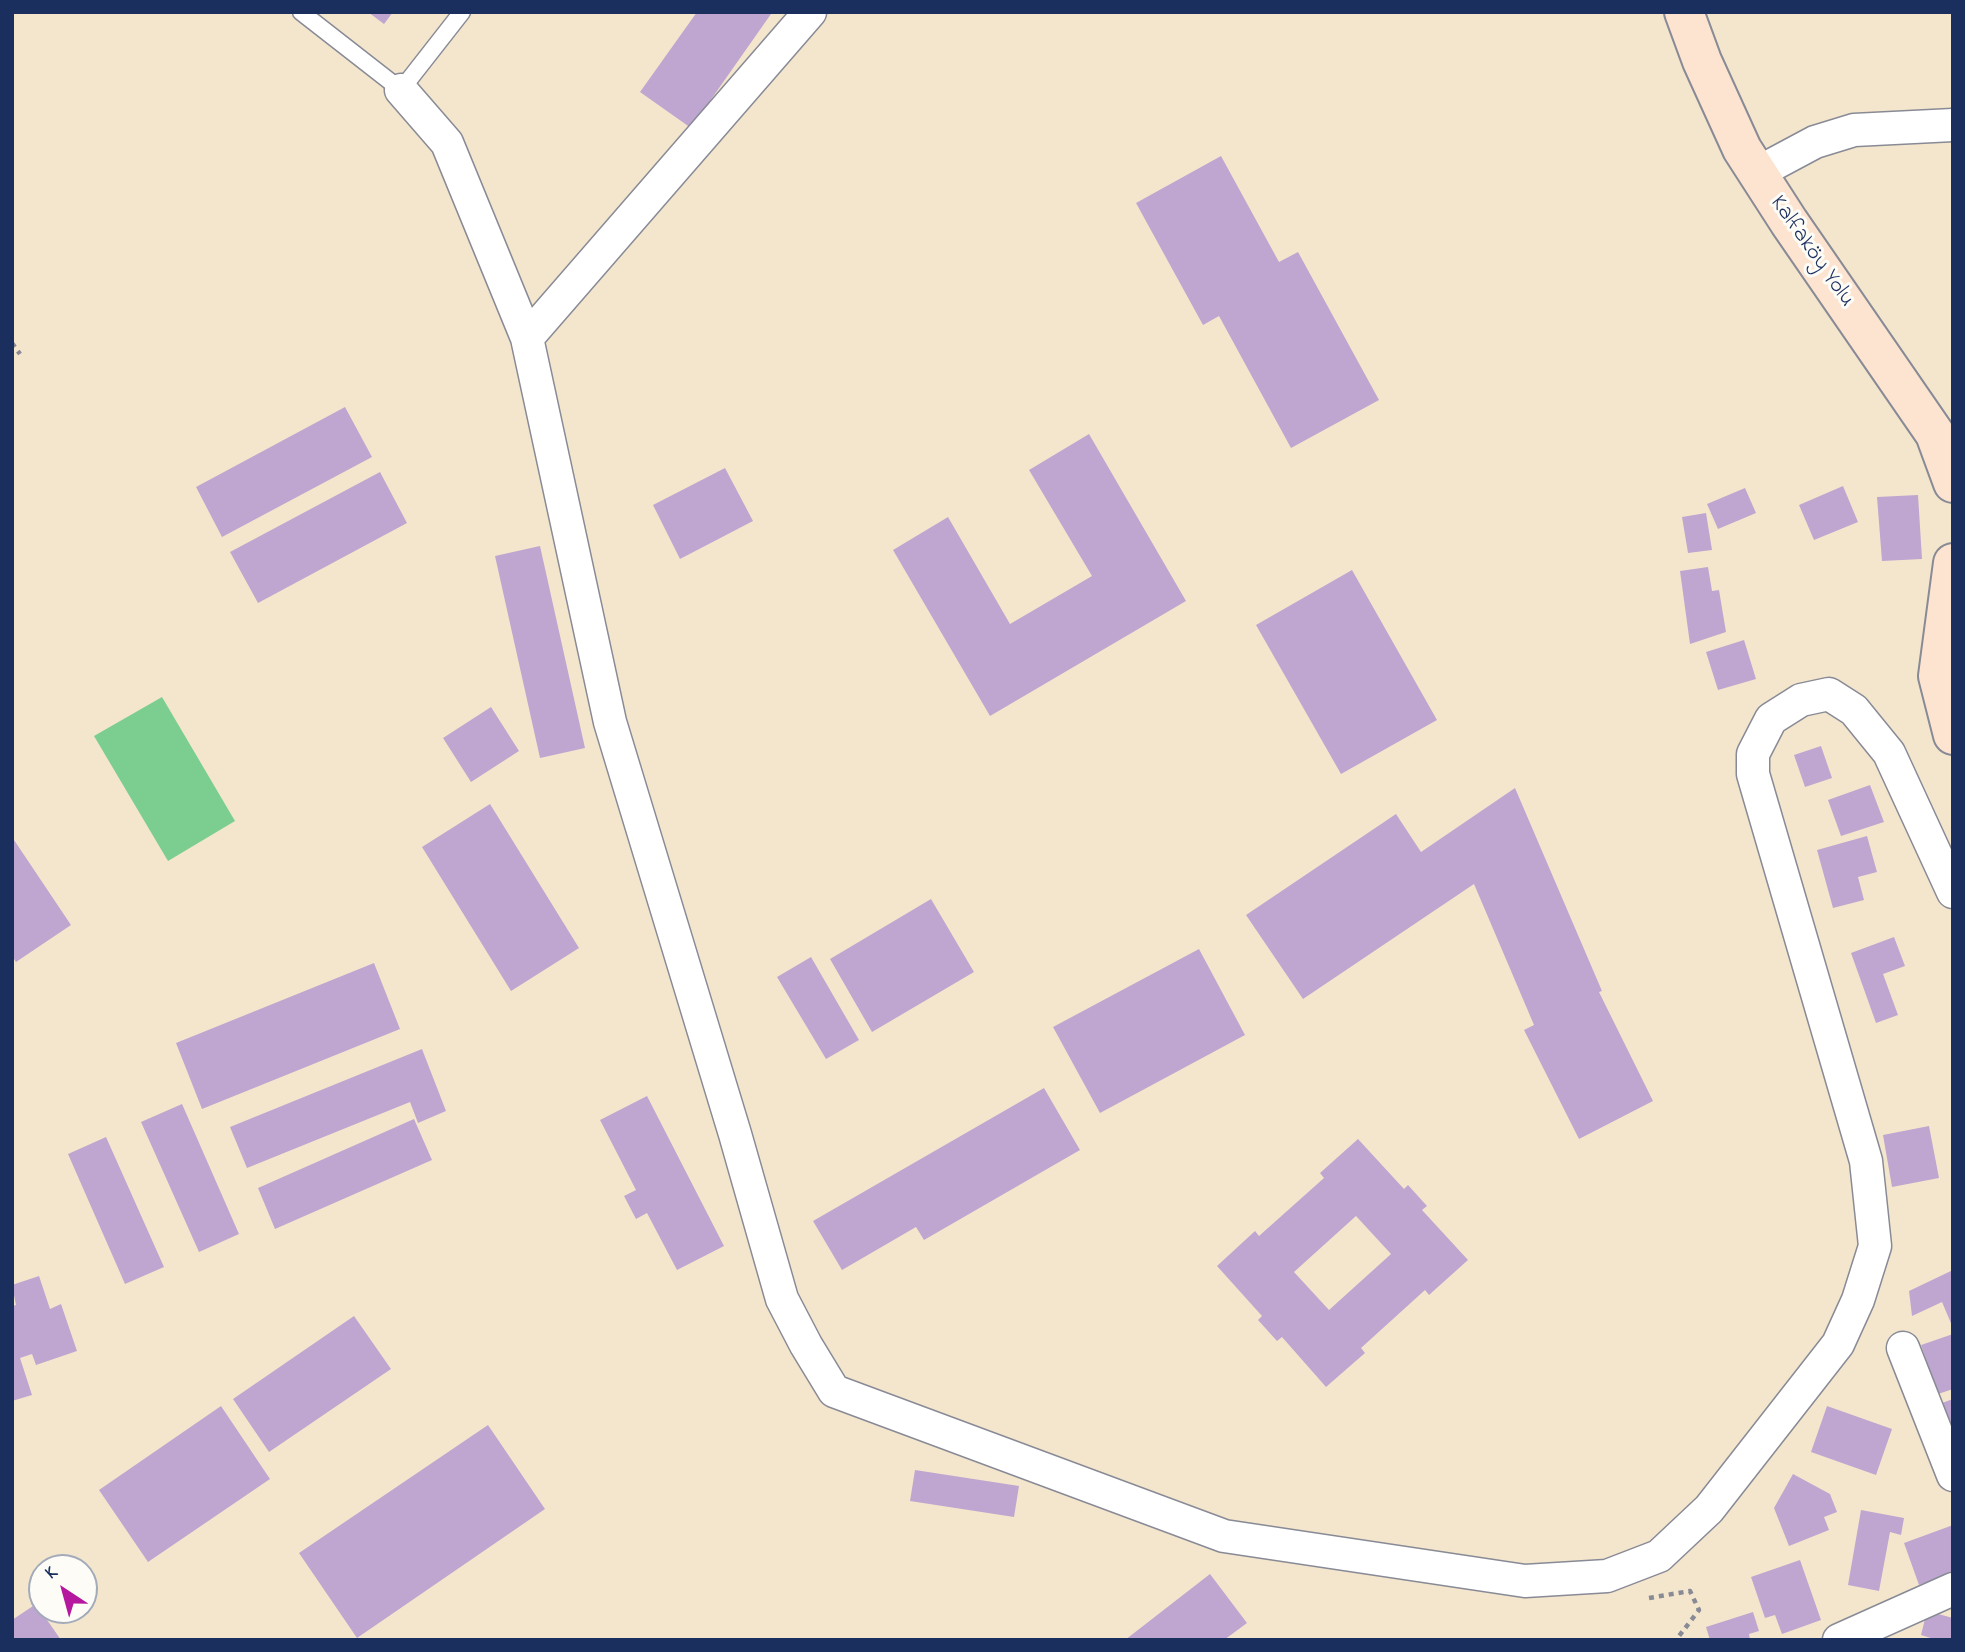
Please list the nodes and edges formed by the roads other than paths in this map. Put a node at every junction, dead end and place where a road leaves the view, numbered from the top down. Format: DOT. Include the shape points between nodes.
graph roads {
  1 [pos="301,12"];
  2 [pos="462,12"];
  3 [pos="810,12"];
  4 [pos="1684,12"];
  5 [pos="401,90"];
  6 [pos="1953,125"];
  7 [pos="1757,173"];
  8 [pos="527,338"];
  9 [pos="1953,483"];
  10 [pos="1953,563"];
  11 [pos="1953,735"];
  12 [pos="1953,892"];
  13 [pos="1903,1348"];
  14 [pos="1953,1475"];
  15 [pos="1953,1589"];
  16 [pos="1839,1640"];
  1 -- 5 [label="lane"];
  2 -- 5 [label="lane"];
  3 -- 8 [label="street"];
  4 -- 7 [label="main road, Kalfaköy Yolu" via="1702,61"];
  5 -- 8 [label="street" via="447,143"];
  6 -- 7 [label="street" via="1854,130 1815,142"];
  7 -- 9 [label="main road, Kalfaköy Yolu" via="1935,434"];
  8 -- 12 [label="street" via="610,722 782,1299 834,1391 1224,1536 1525,1581 1607,1576 1659,1556 1709,1509 1838,1344 1875,1246 1866,1161 1753,774 1753,754 1771,719 1801,700 1829,694 1854,710 1889,753"];
  10 -- 11 [label="main road" via="1938,676"];
  13 -- 14 [label="street"];
  15 -- 16 [label="street"];
}
